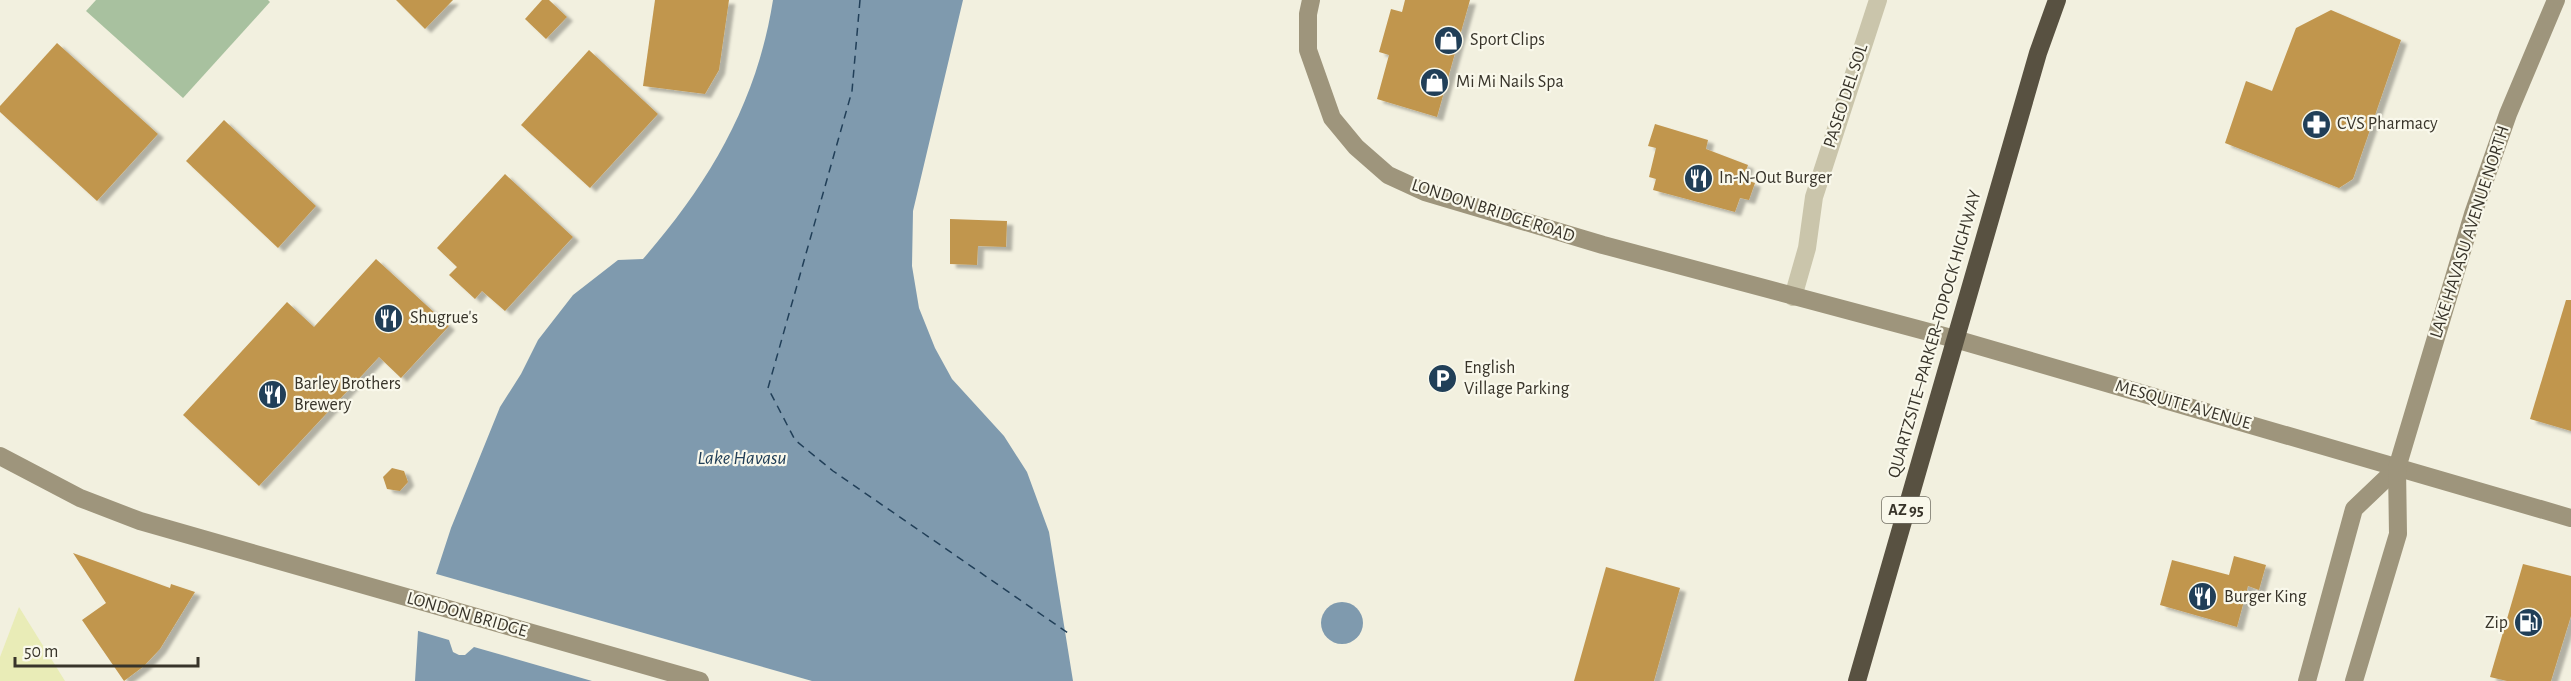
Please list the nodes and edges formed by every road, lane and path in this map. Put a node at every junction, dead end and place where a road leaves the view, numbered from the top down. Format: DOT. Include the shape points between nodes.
graph roads {
  1 [pos="1311,0"];
  2 [pos="1878,0"];
  3 [pos="2057,0"];
  4 [pos="2556,0"];
  5 [pos="1793,297"];
  6 [pos="1955,339"];
  7 [pos="0,456"];
  8 [pos="2397,468"];
  9 [pos="2571,518"];
  10 [pos="700,681"];
  11 [pos="1857,681"];
  12 [pos="2307,681"];
  13 [pos="2354,681"];
  1 -- 5 [label="street, LONDON BRIDGE ROAD" via="1308,50 1332,118 1356,147 1388,175 1425,192"];
  2 -- 5 [label="street, PASEO DEL SOL" via="1814,197 1807,248"];
  3 -- 6 [label="highway, QUARTZSITE–PARKER–TOPOCK HIGHWAY / AZ 95"];
  4 -- 8 [label="street, LAKE HAVASU AVENUE NORTH" via="2508,114 2473,214"];
  5 -- 6 [label="street, MESQUITE AVENUE"];
  6 -- 8 [label="street, MESQUITE AVENUE"];
  6 -- 11 [label="highway, QUARTZSITE–PARKER–TOPOCK HIGHWAY / AZ 95"];
  7 -- 10 [label="street, LONDON BRIDGE" via="80,498 140,521"];
  8 -- 9 [label="street, MESQUITE AVENUE"];
  8 -- 12 [label="street, LAKE HAVASU AVENUE NORTH" via="2354,509"];
  8 -- 13 [label="street, LAKE HAVASU AVENUE NORTH" via="2398,534"];
}
